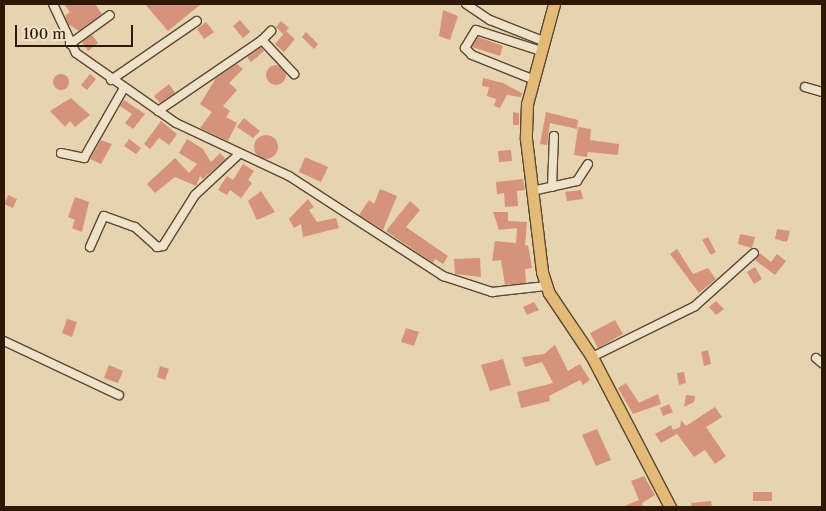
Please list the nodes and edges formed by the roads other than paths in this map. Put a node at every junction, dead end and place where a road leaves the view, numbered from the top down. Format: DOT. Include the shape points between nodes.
graph roads {
  1 [pos="53,4"];
  2 [pos="466,4"];
  3 [pos="554,4"];
  4 [pos="110,15"];
  5 [pos="197,21"];
  6 [pos="271,31"];
  7 [pos="262,40"];
  8 [pos="70,44"];
  9 [pos="542,46"];
  10 [pos="294,74"];
  11 [pos="532,79"];
  12 [pos="111,80"];
  13 [pos="805,87"];
  14 [pos="124,88"];
  15 [pos="822,92"];
  16 [pos="158,110"];
  17 [pos="554,136"];
  18 [pos="61,153"];
  19 [pos="238,155"];
  20 [pos="588,164"];
  21 [pos="552,186"];
  22 [pos="532,191"];
  23 [pos="90,247"];
  24 [pos="754,253"];
  25 [pos="546,286"];
  26 [pos="4,341"];
  27 [pos="592,357"];
  28 [pos="119,395"];
  29 [pos="670,507"];
  1 -- 8 [label="street"];
  2 -- 9 [label="street"];
  3 -- 9 [label="highway"];
  4 -- 8 [label="street"];
  5 -- 12 [label="street"];
  6 -- 7 [label="street"];
  7 -- 10 [label="street"];
  7 -- 16 [label="street"];
  8 -- 12 [label="street" via="93,69"];
  9 -- 11 [label="highway"];
  9 -- 11 [label="street" via="476,30 464,48 472,55"];
  11 -- 22 [label="highway" via="526,139"];
  12 -- 14 [label="street"];
  13 -- 15 [label="street"];
  14 -- 16 [label="street"];
  14 -- 18 [label="street" via="84,158"];
  16 -- 19 [label="street"];
  17 -- 21 [label="street"];
  19 -- 23 [label="street" via="194,195 164,246 157,247 135,227 104,216"];
  19 -- 25 [label="street" via="289,176 444,276 492,292"];
  20 -- 21 [label="street" via="577,181"];
  21 -- 22 [label="street"];
  22 -- 25 [label="highway"];
  24 -- 27 [label="street" via="691,309"];
  25 -- 27 [label="highway"];
  26 -- 28 [label="street"];
  27 -- 29 [label="highway"];
}
